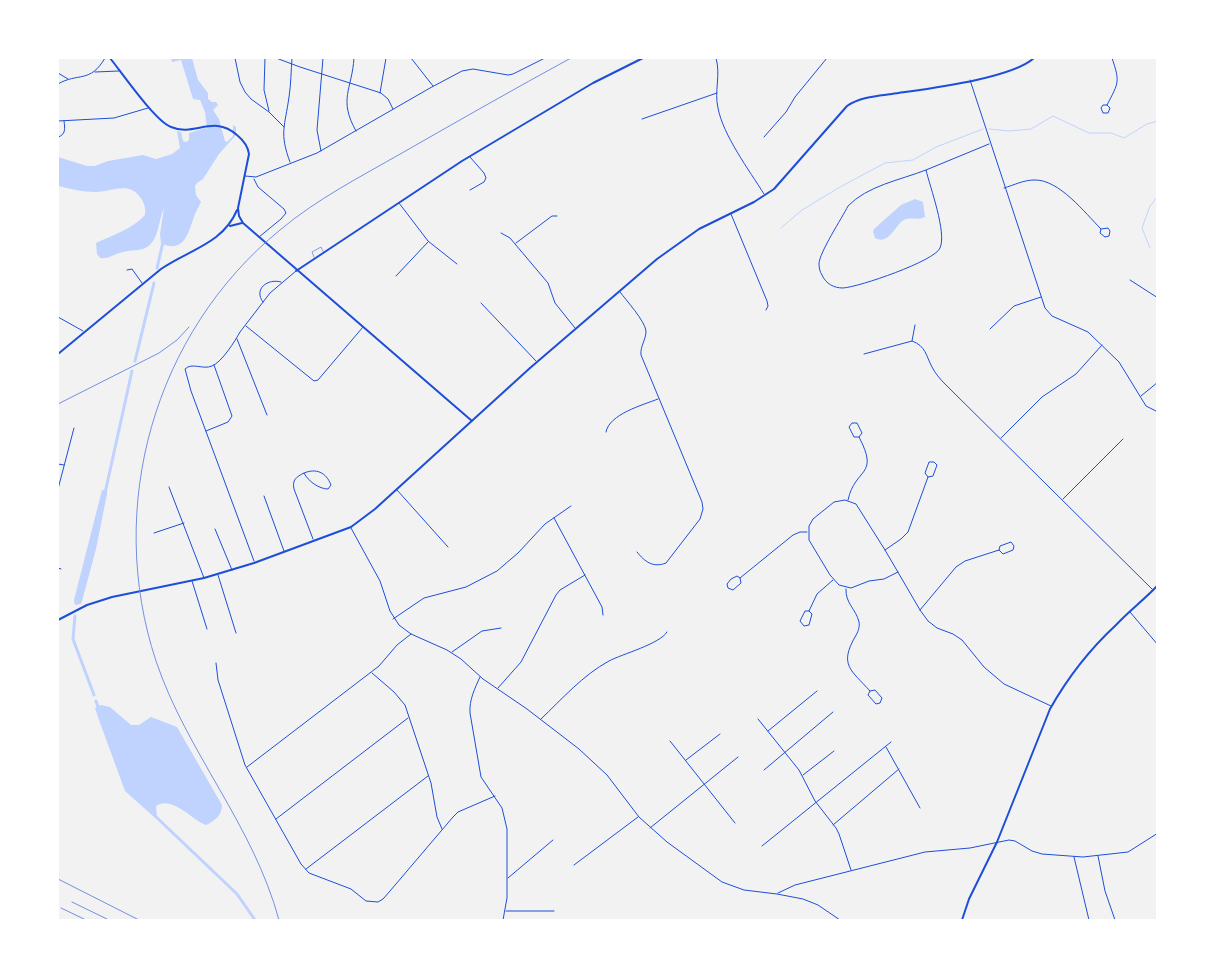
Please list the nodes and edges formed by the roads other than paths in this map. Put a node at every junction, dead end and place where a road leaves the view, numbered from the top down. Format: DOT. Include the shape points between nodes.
graph roads {
  1 [pos="105,58"];
  2 [pos="110,58"];
  3 [pos="235,58"];
  4 [pos="265,58"];
  5 [pos="276,58"];
  6 [pos="292,58"];
  7 [pos="323,58"];
  8 [pos="354,58"];
  9 [pos="386,58"];
  10 [pos="411,58"];
  11 [pos="545,58"];
  12 [pos="643,58"];
  13 [pos="716,58"];
  14 [pos="827,58"];
  15 [pos="1034,58"];
  16 [pos="1112,58"];
  17 [pos="291,63"];
  18 [pos="120,71"];
  19 [pos="94,72"];
  20 [pos="58,73"];
  21 [pos="322,74"];
  22 [pos="68,79"];
  23 [pos="970,80"];
  24 [pos="350,83"];
  25 [pos="58,84"];
  26 [pos="433,86"];
  27 [pos="380,93"];
  28 [pos="717,93"];
  29 [pos="1108,105"];
  30 [pos="149,107"];
  31 [pos="393,109"];
  32 [pos="269,112"];
  33 [pos="642,119"];
  34 [pos="64,121"];
  35 [pos="58,122"];
  36 [pos="284,127"];
  37 [pos="356,131"];
  38 [pos="58,136"];
  39 [pos="764,136"];
  40 [pos="990,144"];
  41 [pos="321,151"];
  42 [pos="470,156"];
  43 [pos="290,164"];
  44 [pos="926,170"];
  45 [pos="245,176"];
  46 [pos="254,178"];
  47 [pos="1004,188"];
  48 [pos="470,190"];
  49 [pos="765,196"];
  50 [pos="398,203"];
  51 [pos="238,208"];
  52 [pos="730,213"];
  53 [pos="557,216"];
  54 [pos="243,223"];
  55 [pos="228,227"];
  56 [pos="1101,229"];
  57 [pos="500,234"];
  58 [pos="259,237"];
  59 [pos="428,242"];
  60 [pos="516,244"];
  61 [pos="324,252"];
  62 [pos="315,258"];
  63 [pos="457,264"];
  64 [pos="127,270"];
  65 [pos="296,270"];
  66 [pos="396,276"];
  67 [pos="1130,280"];
  68 [pos="281,282"];
  69 [pos="142,284"];
  70 [pos="619,291"];
  71 [pos="1041,297"];
  72 [pos="1158,298"];
  73 [pos="263,302"];
  74 [pos="481,303"];
  75 [pos="766,310"];
  76 [pos="58,317"];
  77 [pos="245,325"];
  78 [pos="915,325"];
  79 [pos="363,327"];
  80 [pos="575,328"];
  81 [pos="990,329"];
  82 [pos="84,332"];
  83 [pos="237,338"];
  84 [pos="912,341"];
  85 [pos="1102,345"];
  86 [pos="58,354"];
  87 [pos="864,354"];
  88 [pos="536,362"];
  89 [pos="214,365"];
  90 [pos="1158,382"];
  91 [pos="1140,397"];
  92 [pos="659,399"];
  93 [pos="1158,412"];
  94 [pos="267,415"];
  95 [pos="472,421"];
  96 [pos="74,428"];
  97 [pos="206,431"];
  98 [pos="606,432"];
  99 [pos="859,437"];
  100 [pos="1001,439"];
  101 [pos="1123,439"];
  102 [pos="58,464"];
  103 [pos="64,465"];
  104 [pos="304,473"];
  105 [pos="928,477"];
  106 [pos="169,487"];
  107 [pos="58,489"];
  108 [pos="396,489"];
  109 [pos="264,496"];
  110 [pos="848,500"];
  111 [pos="1063,500"];
  112 [pos="571,506"];
  113 [pos="553,517"];
  114 [pos="184,523"];
  115 [pos="351,527"];
  116 [pos="215,529"];
  117 [pos="808,532"];
  118 [pos="154,533"];
  119 [pos="313,541"];
  120 [pos="448,548"];
  121 [pos="885,550"];
  122 [pos="999,550"];
  123 [pos="284,552"];
  124 [pos="637,552"];
  125 [pos="254,562"];
  126 [pos="58,568"];
  127 [pos="61,569"];
  128 [pos="232,570"];
  129 [pos="898,572"];
  130 [pos="218,574"];
  131 [pos="585,575"];
  132 [pos="204,578"];
  133 [pos="740,578"];
  134 [pos="833,580"];
  135 [pos="192,581"];
  136 [pos="1158,585"];
  137 [pos="846,588"];
  138 [pos="1153,590"];
  139 [pos="920,610"];
  140 [pos="809,611"];
  141 [pos="1130,611"];
  142 [pos="603,615"];
  143 [pos="393,619"];
  144 [pos="58,620"];
  145 [pos="502,628"];
  146 [pos="206,629"];
  147 [pos="667,632"];
  148 [pos="236,633"];
  149 [pos="411,634"];
  150 [pos="1158,645"];
  151 [pos="452,653"];
  152 [pos="216,663"];
  153 [pos="372,672"];
  154 [pos="480,676"];
  155 [pos="498,688"];
  156 [pos="817,691"];
  157 [pos="870,691"];
  158 [pos="1052,706"];
  159 [pos="832,712"];
  160 [pos="409,717"];
  161 [pos="540,719"];
  162 [pos="758,719"];
  163 [pos="768,731"];
  164 [pos="720,734"];
  165 [pos="670,740"];
  166 [pos="890,742"];
  167 [pos="885,747"];
  168 [pos="834,750"];
  169 [pos="785,753"];
  170 [pos="738,757"];
  171 [pos="685,761"];
  172 [pos="247,768"];
  173 [pos="899,769"];
  174 [pos="764,770"];
  175 [pos="429,776"];
  176 [pos="803,776"];
  177 [pos="704,784"];
  178 [pos="495,796"];
  179 [pos="816,802"];
  180 [pos="920,808"];
  181 [pos="638,816"];
  182 [pos="275,819"];
  183 [pos="735,823"];
  184 [pos="833,825"];
  185 [pos="650,828"];
  186 [pos="442,829"];
  187 [pos="1158,833"];
  188 [pos="553,840"];
  189 [pos="996,842"];
  190 [pos="762,846"];
  191 [pos="1098,855"];
  192 [pos="1074,857"];
  193 [pos="574,865"];
  194 [pos="305,869"];
  195 [pos="851,870"];
  196 [pos="507,878"];
  197 [pos="777,894"];
  198 [pos="505,911"];
  199 [pos="554,911"];
  200 [pos="503,920"];
  201 [pos="840,920"];
  202 [pos="962,920"];
  203 [pos="1089,920"];
  204 [pos="1115,920"];
  1 -- 19 [label="street"];
  2 -- 18 [label="main road"];
  3 -- 32 [label="street" via="245,92"];
  4 -- 32 [label="street" via="264,93"];
  5 -- 17 [label="street"];
  6 -- 17 [label="street"];
  7 -- 21 [label="street"];
  8 -- 24 [label="street"];
  9 -- 27 [label="street"];
  10 -- 26 [label="street"];
  11 -- 26 [label="street" via="513,74 473,69"];
  12 -- 42 [label="main road" via="593,83"];
  13 -- 28 [label="street" via="719,72"];
  14 -- 39 [label="street"];
  15 -- 23 [label="main road" via="1019,68"];
  16 -- 29 [label="street" via="1118,79"];
  17 -- 21 [label="street"];
  17 -- 36 [label="street"];
  18 -- 19 [label="street"];
  18 -- 30 [label="main road"];
  19 -- 22 [label="street"];
  20 -- 22 [label="street"];
  21 -- 24 [label="street"];
  21 -- 41 [label="street" via="317,130"];
  22 -- 25 [label="street"];
  23 -- 40 [label="street"];
  23 -- 49 [label="main road" via="853,102 780,184"];
  24 -- 27 [label="street"];
  24 -- 37 [label="street" via="347,111"];
  26 -- 31 [label="street"];
  27 -- 31 [label="street"];
  28 -- 33 [label="street"];
  28 -- 49 [label="street" via="721,121"];
  30 -- 34 [label="street" via="116,117"];
  30 -- 45 [label="main road" via="173,128 220,125 234,132 249,152"];
  31 -- 37 [label="street"];
  32 -- 36 [label="street"];
  34 -- 35 [label="street"];
  34 -- 38 [label="street" via="64,131"];
  36 -- 43 [label="street" via="283,144"];
  37 -- 41 [label="street"];
  40 -- 44 [label="street"];
  40 -- 47 [label="street"];
  41 -- 43 [label="street"];
  42 -- 48 [label="street" via="486,178"];
  42 -- 50 [label="main road"];
  43 -- 46 [label="street"];
  44 -- 44 [label="street" via="867,192 848,206 819,262 821,274 828,284 842,288 884,277 939,251 942,231"];
  45 -- 46 [label="street"];
  45 -- 51 [label="main road"];
  46 -- 58 [label="street" via="258,187 286,213"];
  47 -- 56 [label="street" via="1032,180 1048,182 1063,191"];
  47 -- 71 [label="street"];
  49 -- 52 [label="main road"];
  50 -- 59 [label="street"];
  50 -- 61 [label="main road"];
  51 -- 54 [label="main road"];
  51 -- 55 [label="main road"];
  52 -- 70 [label="main road" via="685,237"];
  52 -- 75 [label="street" via="768,306"];
  53 -- 60 [label="street" via="552,216"];
  54 -- 55 [label="main road"];
  54 -- 58 [label="main road"];
  55 -- 69 [label="main road" via="210,242 172,261"];
  56 -- 56 [label="street" via="1108,228 1109,236 1102,236"];
  57 -- 60 [label="street"];
  58 -- 65 [label="main road"];
  59 -- 63 [label="street"];
  59 -- 66 [label="street"];
  60 -- 80 [label="street" via="548,283 555,303"];
  61 -- 62 [label="main road"];
  61 -- 62 [label="lane" via="321,248 312,252"];
  62 -- 65 [label="main road"];
  64 -- 69 [label="street" via="132,269"];
  65 -- 68 [label="street"];
  65 -- 79 [label="main road"];
  67 -- 72 [label="street"];
  68 -- 73 [label="street"];
  68 -- 73 [label="street" via="264,284 259,295"];
  69 -- 82 [label="main road"];
  70 -- 80 [label="main road"];
  70 -- 92 [label="street" via="645,326 641,355"];
  71 -- 81 [label="street" via="1014,306"];
  71 -- 85 [label="street" via="1052,316 1088,332"];
  73 -- 77 [label="street"];
  74 -- 88 [label="street"];
  76 -- 82 [label="street"];
  77 -- 79 [label="street" via="312,380 318,380"];
  77 -- 83 [label="street"];
  78 -- 84 [label="street"];
  79 -- 95 [label="main road"];
  80 -- 88 [label="main road"];
  82 -- 86 [label="main road"];
  83 -- 89 [label="street"];
  83 -- 94 [label="street"];
  84 -- 87 [label="street"];
  84 -- 100 [label="street" via="926,352 930,365 944,384"];
  85 -- 91 [label="street" via="1119,362"];
  85 -- 100 [label="street" via="1076,374 1042,397"];
  88 -- 95 [label="main road"];
  89 -- 97 [label="street" via="232,418"];
  89 -- 97 [label="street" via="186,367"];
  90 -- 91 [label="street"];
  91 -- 93 [label="street" via="1146,406"];
  92 -- 98 [label="street" via="616,417 608,424"];
  92 -- 124 [label="street" via="703,509 700,519 666,563 650,564"];
  95 -- 108 [label="main road"];
  96 -- 103 [label="street"];
  97 -- 125 [label="street"];
  99 -- 99 [label="street" via="854,437 851,432 849,427 852,423 857,423 860,428 862,433"];
  99 -- 110 [label="street" via="868,463 851,488"];
  100 -- 111 [label="street"];
  101 -- 111 [label="street"];
  102 -- 103 [label="street"];
  103 -- 107 [label="street"];
  104 -- 104 [label="street" via="312,470 321,472 331,486 328,490 323,489"];
  104 -- 119 [label="street" via="294,480 293,486"];
  105 -- 105 [label="street" via="926,467 929,462 934,462 936,471"];
  105 -- 121 [label="street" via="908,532"];
  106 -- 114 [label="street"];
  108 -- 115 [label="main road"];
  108 -- 120 [label="street"];
  109 -- 123 [label="street"];
  110 -- 117 [label="street" via="832,504 813,519"];
  110 -- 121 [label="street" via="859,508"];
  111 -- 138 [label="street"];
  112 -- 113 [label="street"];
  113 -- 131 [label="street"];
  113 -- 143 [label="street" via="497,571 466,587 424,598"];
  114 -- 118 [label="street"];
  114 -- 132 [label="street"];
  115 -- 119 [label="main road"];
  115 -- 143 [label="street" via="380,580"];
  116 -- 128 [label="street"];
  117 -- 133 [label="street" via="793,535"];
  117 -- 134 [label="street" via="810,542"];
  119 -- 123 [label="main road"];
  121 -- 129 [label="street"];
  122 -- 122 [label="street" via="1005,543 1011,542 1014,546 1008,553 1003,554"];
  122 -- 139 [label="street" via="956,567"];
  123 -- 125 [label="main road"];
  125 -- 128 [label="main road"];
  126 -- 127 [label="street"];
  128 -- 130 [label="main road"];
  129 -- 137 [label="street"];
  129 -- 139 [label="street"];
  130 -- 132 [label="main road"];
  130 -- 148 [label="street"];
  131 -- 142 [label="street"];
  131 -- 155 [label="street" via="560,590 521,662"];
  132 -- 135 [label="main road"];
  133 -- 133 [label="street" via="736,576 729,580 729,589 738,587"];
  134 -- 137 [label="street"];
  134 -- 140 [label="street" via="817,594"];
  135 -- 144 [label="main road" via="130,592 90,604"];
  135 -- 146 [label="street"];
  136 -- 138 [label="main road"];
  137 -- 157 [label="street" via="847,600 859,624 848,650 848,663"];
  138 -- 141 [label="main road"];
  139 -- 158 [label="street" via="933,626 962,640 997,679"];
  140 -- 140 [label="street" via="812,620 808,626 803,625 800,622 804,611"];
  141 -- 150 [label="street"];
  141 -- 158 [label="main road" via="1088,653 1070,675"];
  143 -- 149 [label="street"];
  145 -- 151 [label="street" via="482,631"];
  147 -- 161 [label="street" via="659,640 600,666"];
  149 -- 151 [label="street"];
  149 -- 153 [label="street"];
  151 -- 154 [label="street"];
  152 -- 172 [label="street" via="218,680"];
  153 -- 160 [label="street" via="400,698"];
  153 -- 172 [label="street"];
  154 -- 155 [label="street"];
  154 -- 178 [label="street" via="472,696 470,713 481,777"];
  155 -- 161 [label="street"];
  156 -- 163 [label="street"];
  157 -- 157 [label="street" via="880,695 880,704 874,704 870,699"];
  158 -- 189 [label="main road"];
  159 -- 169 [label="street"];
  160 -- 175 [label="street"];
  160 -- 182 [label="street"];
  161 -- 181 [label="street" via="600,768"];
  162 -- 163 [label="street"];
  163 -- 169 [label="street"];
  164 -- 171 [label="street"];
  165 -- 171 [label="street"];
  166 -- 167 [label="street"];
  167 -- 173 [label="street"];
  167 -- 179 [label="street"];
  168 -- 176 [label="street"];
  169 -- 174 [label="street"];
  169 -- 176 [label="street"];
  170 -- 177 [label="street"];
  171 -- 177 [label="street"];
  172 -- 182 [label="street"];
  173 -- 180 [label="street"];
  173 -- 184 [label="street"];
  175 -- 186 [label="street"];
  175 -- 194 [label="street"];
  176 -- 179 [label="street"];
  177 -- 183 [label="street"];
  177 -- 185 [label="street"];
  178 -- 186 [label="street" via="458,812"];
  178 -- 196 [label="street" via="502,808 506,829"];
  179 -- 184 [label="street"];
  179 -- 190 [label="street"];
  181 -- 185 [label="street"];
  181 -- 193 [label="street"];
  182 -- 194 [label="street"];
  184 -- 195 [label="street"];
  185 -- 197 [label="street" via="722,882 744,890"];
  186 -- 194 [label="street" via="378,902 366,901 351,889"];
  187 -- 191 [label="street" via="1128,852"];
  188 -- 196 [label="street"];
  189 -- 192 [label="street" via="1009,840 1042,854"];
  189 -- 195 [label="street" via="925,852"];
  189 -- 202 [label="main road"];
  191 -- 192 [label="street"];
  191 -- 204 [label="street" via="1104,891"];
  192 -- 203 [label="street"];
  195 -- 197 [label="street" via="795,885"];
  196 -- 198 [label="street"];
  197 -- 201 [label="street" via="818,905"];
  198 -- 199 [label="street"];
  198 -- 200 [label="street"];
}
